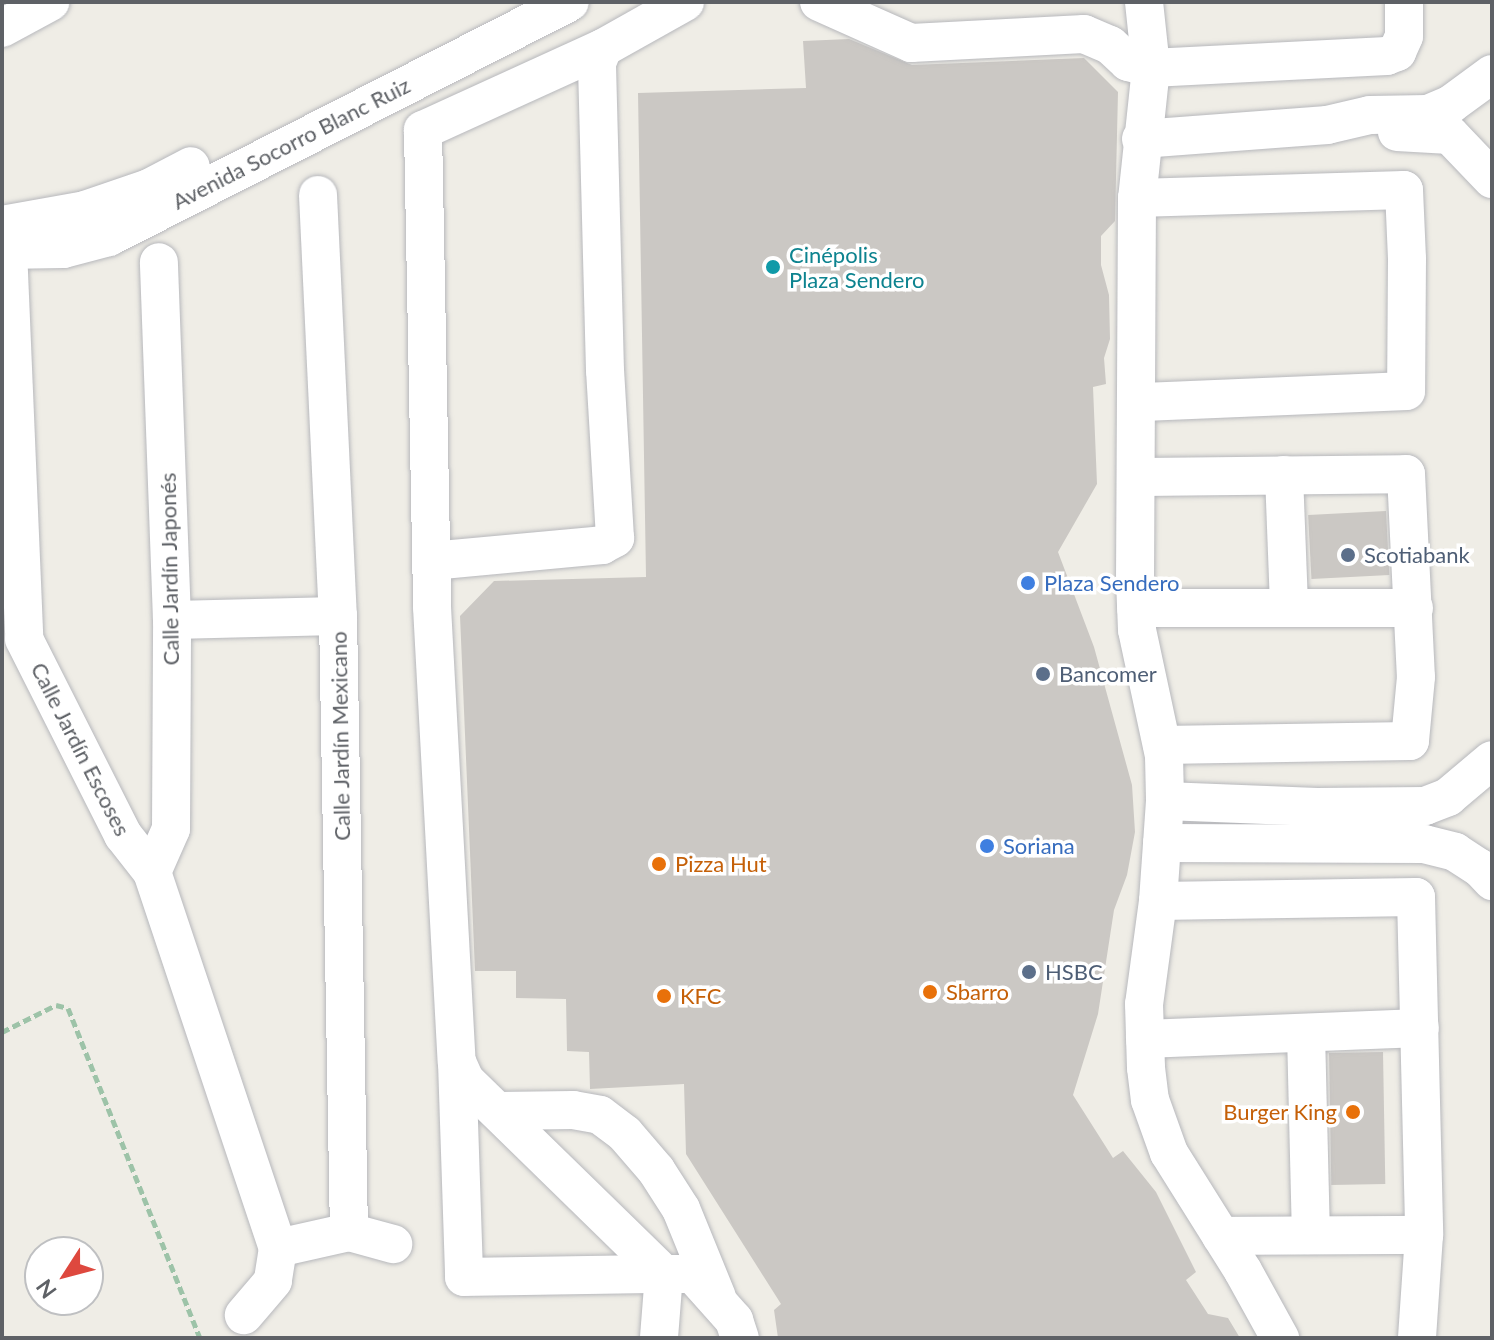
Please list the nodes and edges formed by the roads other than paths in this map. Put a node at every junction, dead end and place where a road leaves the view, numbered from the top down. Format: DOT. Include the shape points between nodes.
graph roads {
  1 [pos="50,2"];
  2 [pos="515,2"];
  3 [pos="570,2"];
  4 [pos="685,2"];
  5 [pos="819,2"];
  6 [pos="1127,2"];
  7 [pos="1144,2"];
  8 [pos="1404,2"];
  9 [pos="1073,18"];
  10 [pos="2,28"];
  11 [pos="603,48"];
  12 [pos="1140,65"];
  13 [pos="1492,74"];
  14 [pos="311,116"];
  15 [pos="1327,125"];
  16 [pos="1141,139"];
  17 [pos="1492,179"];
  18 [pos="318,195"];
  19 [pos="1137,198"];
  20 [pos="5,238"];
  21 [pos="159,262"];
  22 [pos="1138,402"];
  23 [pos="1284,475"];
  24 [pos="1138,477"];
  25 [pos="431,561"];
  26 [pos="1136,608"];
  27 [pos="1289,608"];
  28 [pos="1414,608"];
  29 [pos="338,616"];
  30 [pos="172,620"];
  31 [pos="1162,745"];
  32 [pos="1492,760"];
  33 [pos="1165,801"];
  34 [pos="1162,843"];
  35 [pos="152,872"];
  36 [pos="1492,881"];
  37 [pos="1158,901"];
  38 [pos="1420,1028"];
  39 [pos="1306,1033"];
  40 [pos="1145,1039"];
  41 [pos="457,1062"];
  42 [pos="498,1111"];
  43 [pos="349,1232"];
  44 [pos="1311,1235"];
  45 [pos="1424,1235"];
  46 [pos="1221,1236"];
  47 [pos="393,1244"];
  48 [pos="278,1248"];
  49 [pos="664,1274"];
  50 [pos="244,1315"];
  51 [pos="727,1325"];
  52 [pos="659,1338"];
  53 [pos="1280,1338"];
  54 [pos="1417,1338"];
  1 -- 10 [label="street"];
  2 -- 14 [label="street, Avenida Socorro Blanc Ruiz"];
  3 -- 14 [label="street, Avenida Socorro Blanc Ruiz"];
  4 -- 11 [label="street"];
  5 -- 9 [label="street" via="911,43"];
  6 -- 12 [label="street"];
  7 -- 12 [label="street"];
  8 -- 12 [label="street" via="1404,36 1397,52 1387,56"];
  9 -- 12 [label="street" via="1084,34"];
  11 -- 25 [label="street" via="423,130"];
  11 -- 25 [label="street" via="597,63 615,538 602,545"];
  12 -- 16 [label="street"];
  13 -- 15 [label="street" via="1428,114 1370,115"];
  14 -- 20 [label="street, Avenida Socorro Blanc Ruiz" via="153,200 109,237 63,249"];
  15 -- 16 [label="street"];
  15 -- 17 [label="street" via="1372,134 1450,135"];
  16 -- 19 [label="street"];
  18 -- 29 [label="street, Calle Jardín Mexicano"];
  19 -- 22 [label="street"];
  19 -- 22 [label="street" via="1404,190 1407,259 1406,391"];
  20 -- 35 [label="street, Calle Jardín Escoses" via="24,639 123,835"];
  21 -- 30 [label="street, Calle Jardín Japonés"];
  22 -- 24 [label="street"];
  23 -- 24 [label="street"];
  23 -- 27 [label="street"];
  23 -- 28 [label="street" via="1406,474"];
  24 -- 26 [label="street"];
  25 -- 41 [label="street"];
  26 -- 27 [label="street"];
  26 -- 31 [label="street"];
  27 -- 28 [label="street"];
  28 -- 31 [label="street" via="1416,677 1410,741"];
  29 -- 30 [label="street"];
  29 -- 43 [label="street, Calle Jardín Mexicano"];
  30 -- 35 [label="street, Calle Jardín Japonés" via="171,829"];
  31 -- 33 [label="street"];
  32 -- 33 [label="street" via="1448,797 1425,806"];
  33 -- 34 [label="street"];
  34 -- 36 [label="street" via="1424,844 1455,852"];
  34 -- 37 [label="street"];
  35 -- 48 [label="street, Calle Jardín Escoses"];
  37 -- 38 [label="street" via="1416,897"];
  37 -- 40 [label="street" via="1144,1004"];
  38 -- 39 [label="street"];
  38 -- 45 [label="street"];
  39 -- 40 [label="street"];
  39 -- 44 [label="street"];
  40 -- 46 [label="street" via="1150,1100 1161,1133"];
  41 -- 42 [label="street" via="465,1080"];
  41 -- 49 [label="street" via="464,1277"];
  42 -- 49 [label="street"];
  42 -- 51 [label="street" via="573,1110 600,1115 625,1134 681,1209"];
  43 -- 47 [label="street"];
  43 -- 48 [label="street"];
  44 -- 45 [label="street"];
  44 -- 46 [label="street"];
  45 -- 54 [label="street"];
  46 -- 53 [label="street"];
  48 -- 50 [label="street" via="273,1281"];
  49 -- 51 [label="street" via="693,1274"];
  49 -- 52 [label="street"];
}
